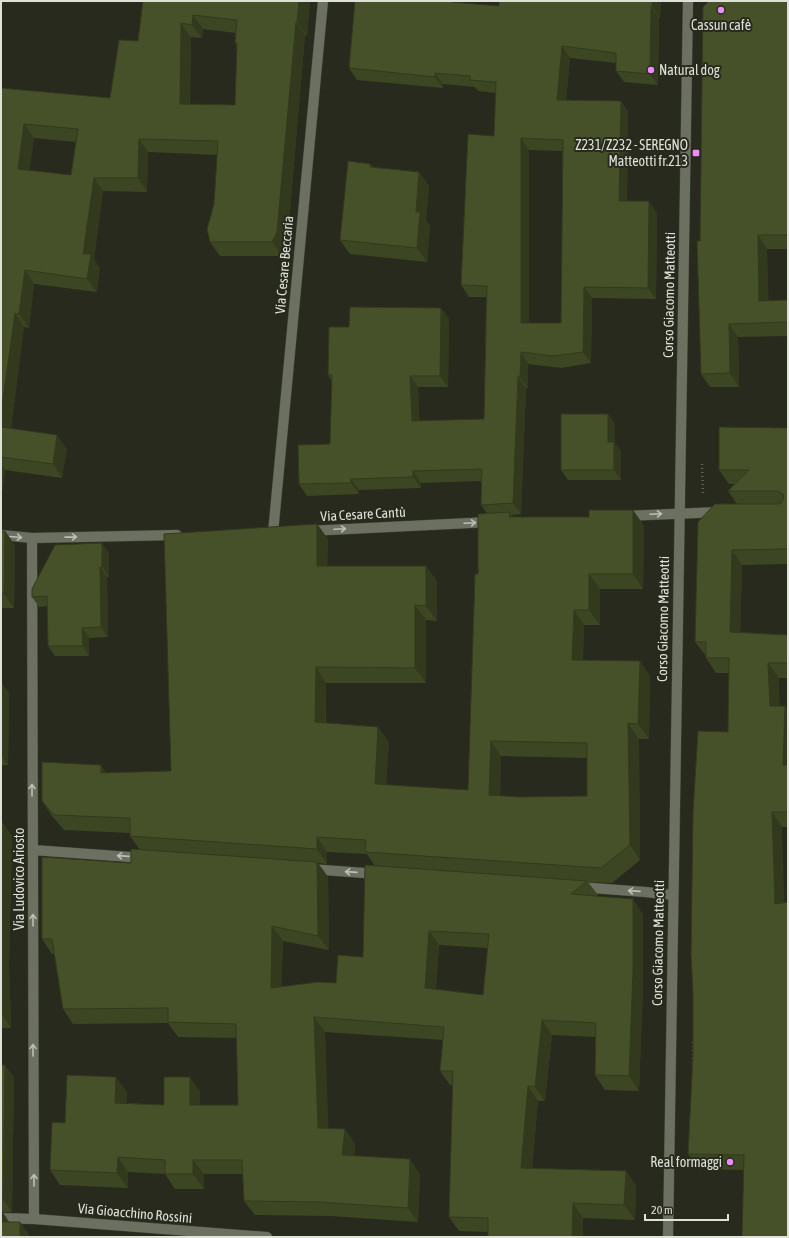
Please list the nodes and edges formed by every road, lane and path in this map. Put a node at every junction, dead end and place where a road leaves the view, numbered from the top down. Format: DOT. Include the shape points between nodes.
graph roads {
  1 [pos="323,1"];
  2 [pos="688,1"];
  3 [pos="726,512"];
  4 [pos="679,513"];
  5 [pos="616,516"];
  6 [pos="496,522"];
  7 [pos="297,531"];
  8 [pos="273,533"];
  9 [pos="1,535"];
  10 [pos="187,535"];
  11 [pos="32,538"];
  12 [pos="33,850"];
  13 [pos="156,858"];
  14 [pos="298,868"];
  15 [pos="385,874"];
  16 [pos="566,886"];
  17 [pos="673,895"];
  18 [pos="1,1218"];
  19 [pos="34,1219"];
  20 [pos="169,1234"];
  21 [pos="267,1237"];
  22 [pos="668,1237"];
  1 -- 8 [label="street, Via Cesare Beccaria"];
  2 -- 4 [label="street, Corso Giacomo Matteotti"];
  3 -- 4 [label="street"];
  5 -- 4 [label="street, one-way"];
  4 -- 17 [label="street, Corso Giacomo Matteotti"];
  7 -- 6 [label="street, Via Cesare Cantù, one-way"];
  9 -- 11 [label="street, one-way"];
  11 -- 10 [label="street, one-way"];
  12 -- 11 [label="street, Via Ludovico Ariosto, one-way"];
  13 -- 12 [label="street, one-way"];
  19 -- 12 [label="street, Via Ludovico Ariosto, one-way"];
  15 -- 14 [label="street, one-way"];
  17 -- 16 [label="street, one-way"];
  17 -- 22 [label="street, Corso Giacomo Matteotti"];
  18 -- 19 [label="street, Via Gioacchino Rossini"];
  19 -- 20 [label="street, Via Gioacchino Rossini"];
  20 -- 21 [label="street, Via Gioacchino Rossini"];
}
